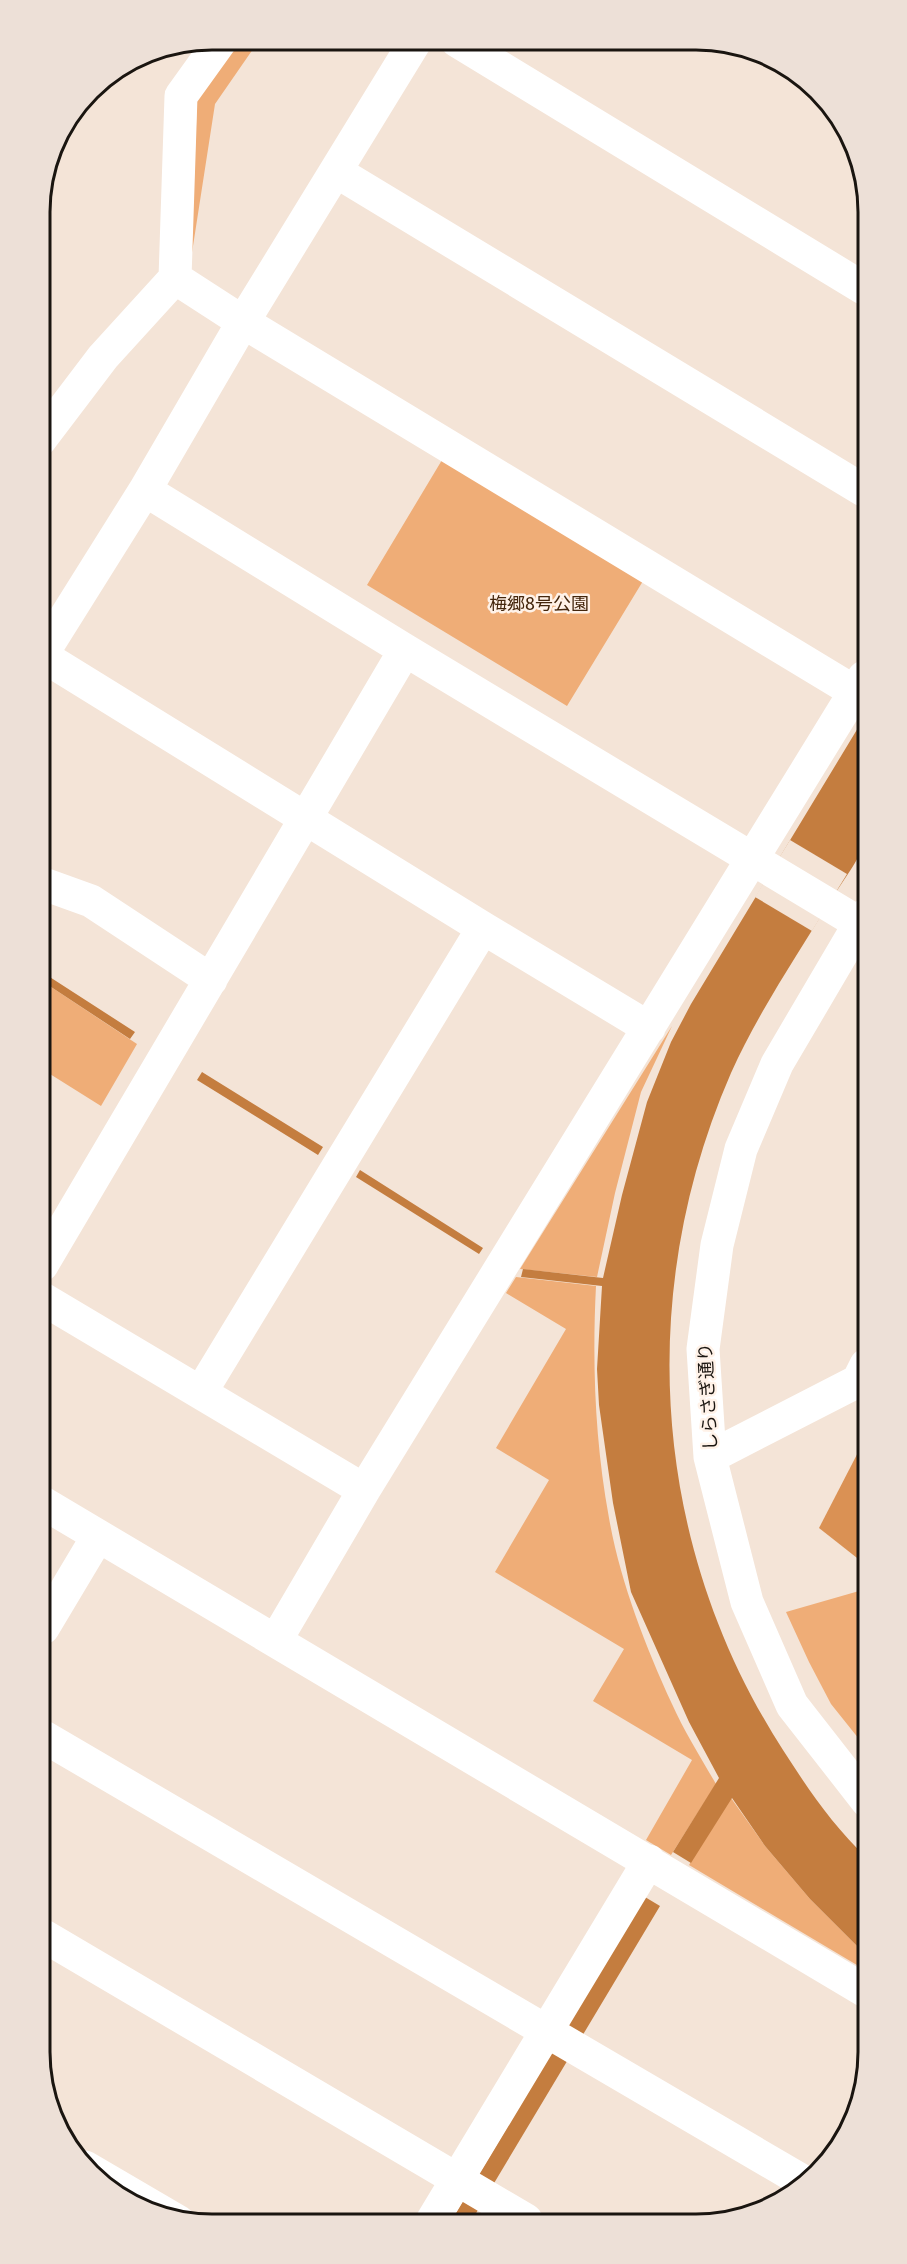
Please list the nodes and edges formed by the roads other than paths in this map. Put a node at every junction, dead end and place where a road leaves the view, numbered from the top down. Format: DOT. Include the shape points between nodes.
graph roads {
  1 [pos="214,50"];
  2 [pos="410,50"];
  3 [pos="473,50"];
  4 [pos="337,172"];
  5 [pos="175,278"];
  6 [pos="858,286"];
  7 [pos="243,322"];
  8 [pos="50,427"];
  9 [pos="858,487"];
  10 [pos="145,490"];
  11 [pos="50,642"];
  12 [pos="405,650"];
  13 [pos="50,662"];
  14 [pos="858,684"];
  15 [pos="858,687"];
  16 [pos="306,819"];
  17 [pos="762,864"];
  18 [pos="50,886"];
  19 [pos="856,918"];
  20 [pos="483,928"];
  21 [pos="211,980"];
  22 [pos="649,1028"];
  23 [pos="50,1252"];
  24 [pos="50,1304"];
  25 [pos="857,1381"];
  26 [pos="201,1392"];
  27 [pos="710,1457"];
  28 [pos="364,1490"];
  29 [pos="50,1507"];
  30 [pos="98,1536"];
  31 [pos="50,1618"];
  32 [pos="276,1640"];
  33 [pos="50,1741"];
  34 [pos="857,1788"];
  35 [pos="649,1861"];
  36 [pos="50,1940"];
  37 [pos="857,1986"];
  38 [pos="546,2031"];
  39 [pos="798,2177"];
  40 [pos="457,2179"];
  41 [pos="436,2214"];
  42 [pos="516,2214"];
  1 -- 5 [label="street" via="181,96"];
  2 -- 4 [label="street"];
  3 -- 6 [label="street"];
  4 -- 7 [label="street"];
  4 -- 9 [label="street"];
  5 -- 7 [label="street"];
  5 -- 8 [label="street" via="103,357"];
  7 -- 10 [label="street"];
  7 -- 14 [label="street"];
  10 -- 11 [label="street"];
  10 -- 12 [label="street"];
  12 -- 16 [label="street"];
  12 -- 17 [label="street"];
  13 -- 16 [label="street"];
  15 -- 17 [label="street"];
  16 -- 20 [label="street"];
  16 -- 21 [label="street"];
  17 -- 19 [label="street"];
  17 -- 22 [label="street"];
  18 -- 21 [label="street" via="91,901"];
  19 -- 27 [label="street, しらさぎ通り" via="777,1064 741,1149 717,1245 703,1350"];
  20 -- 22 [label="street"];
  20 -- 26 [label="street"];
  21 -- 23 [label="street"];
  22 -- 28 [label="street"];
  24 -- 26 [label="street"];
  25 -- 27 [label="street"];
  26 -- 28 [label="street"];
  27 -- 34 [label="street, しらさぎ通り" via="747,1602 792,1704"];
  28 -- 32 [label="street"];
  29 -- 30 [label="street"];
  30 -- 31 [label="street"];
  30 -- 32 [label="street"];
  32 -- 35 [label="street"];
  33 -- 38 [label="street"];
  35 -- 37 [label="street"];
  35 -- 38 [label="street"];
  36 -- 40 [label="street"];
  38 -- 39 [label="street"];
  38 -- 40 [label="street"];
  40 -- 41 [label="street"];
  40 -- 42 [label="street"];
}
